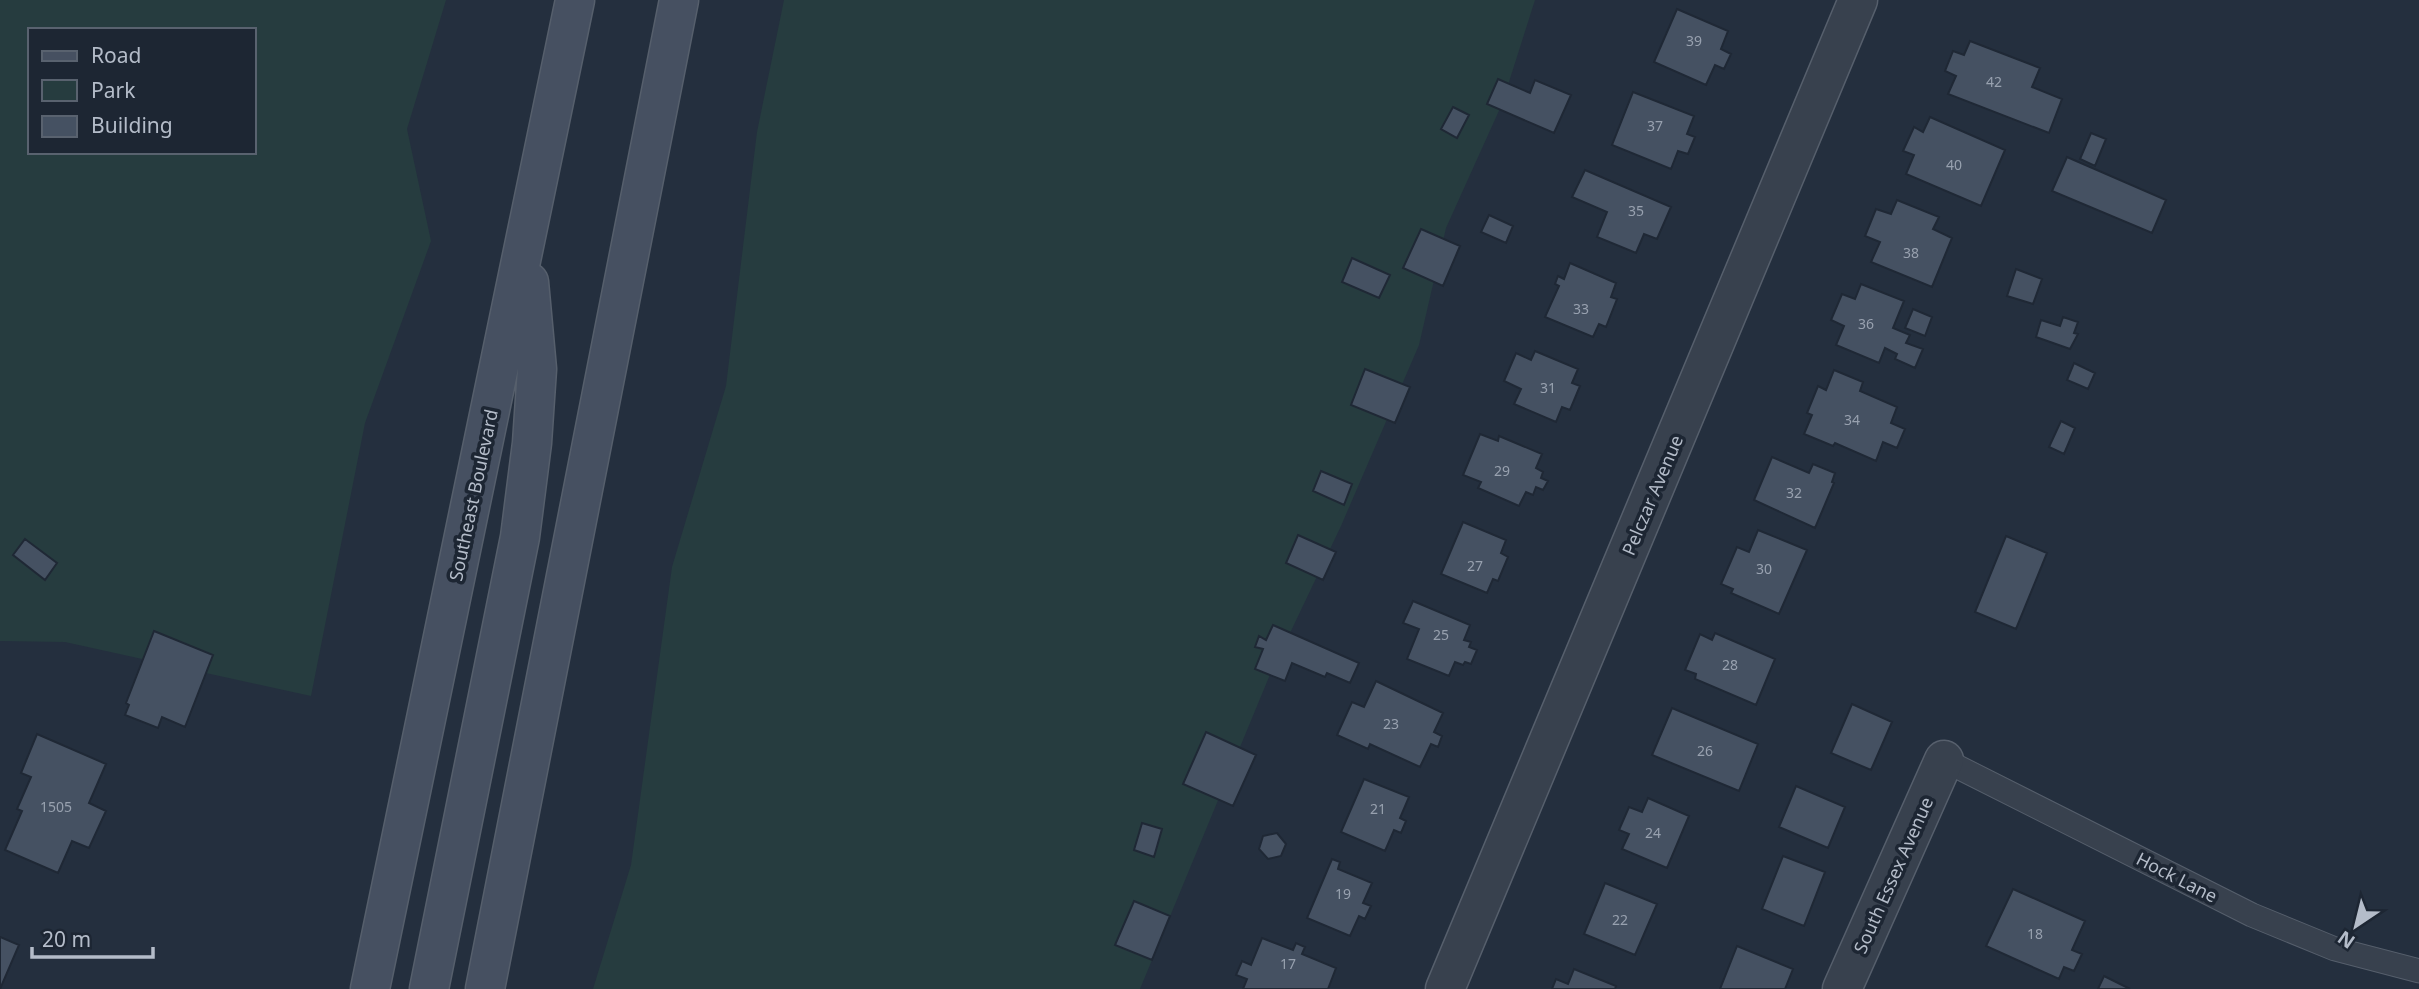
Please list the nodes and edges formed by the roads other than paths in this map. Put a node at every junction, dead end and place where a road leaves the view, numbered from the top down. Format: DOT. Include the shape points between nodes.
graph roads {
  1 [pos="575,0"];
  2 [pos="679,0"];
  3 [pos="1858,0"];
  4 [pos="525,242"];
  5 [pos="1944,760"];
  6 [pos="2419,971"];
  7 [pos="369,989"];
  8 [pos="429,989"];
  9 [pos="485,989"];
  10 [pos="1445,989"];
  11 [pos="1842,989"];
  1 -- 4 [label="main road, Southeast Boulevard"];
  2 -- 9 [label="main road"];
  3 -- 10 [label="street, Pelczar Avenue"];
  4 -- 7 [label="main road, Southeast Boulevard"];
  4 -- 8 [label="main road" via="537,369 520,537"];
  5 -- 6 [label="lane, Hock Lane" via="2252,915 2334,949"];
  5 -- 11 [label="street, South Essex Avenue"];
}
